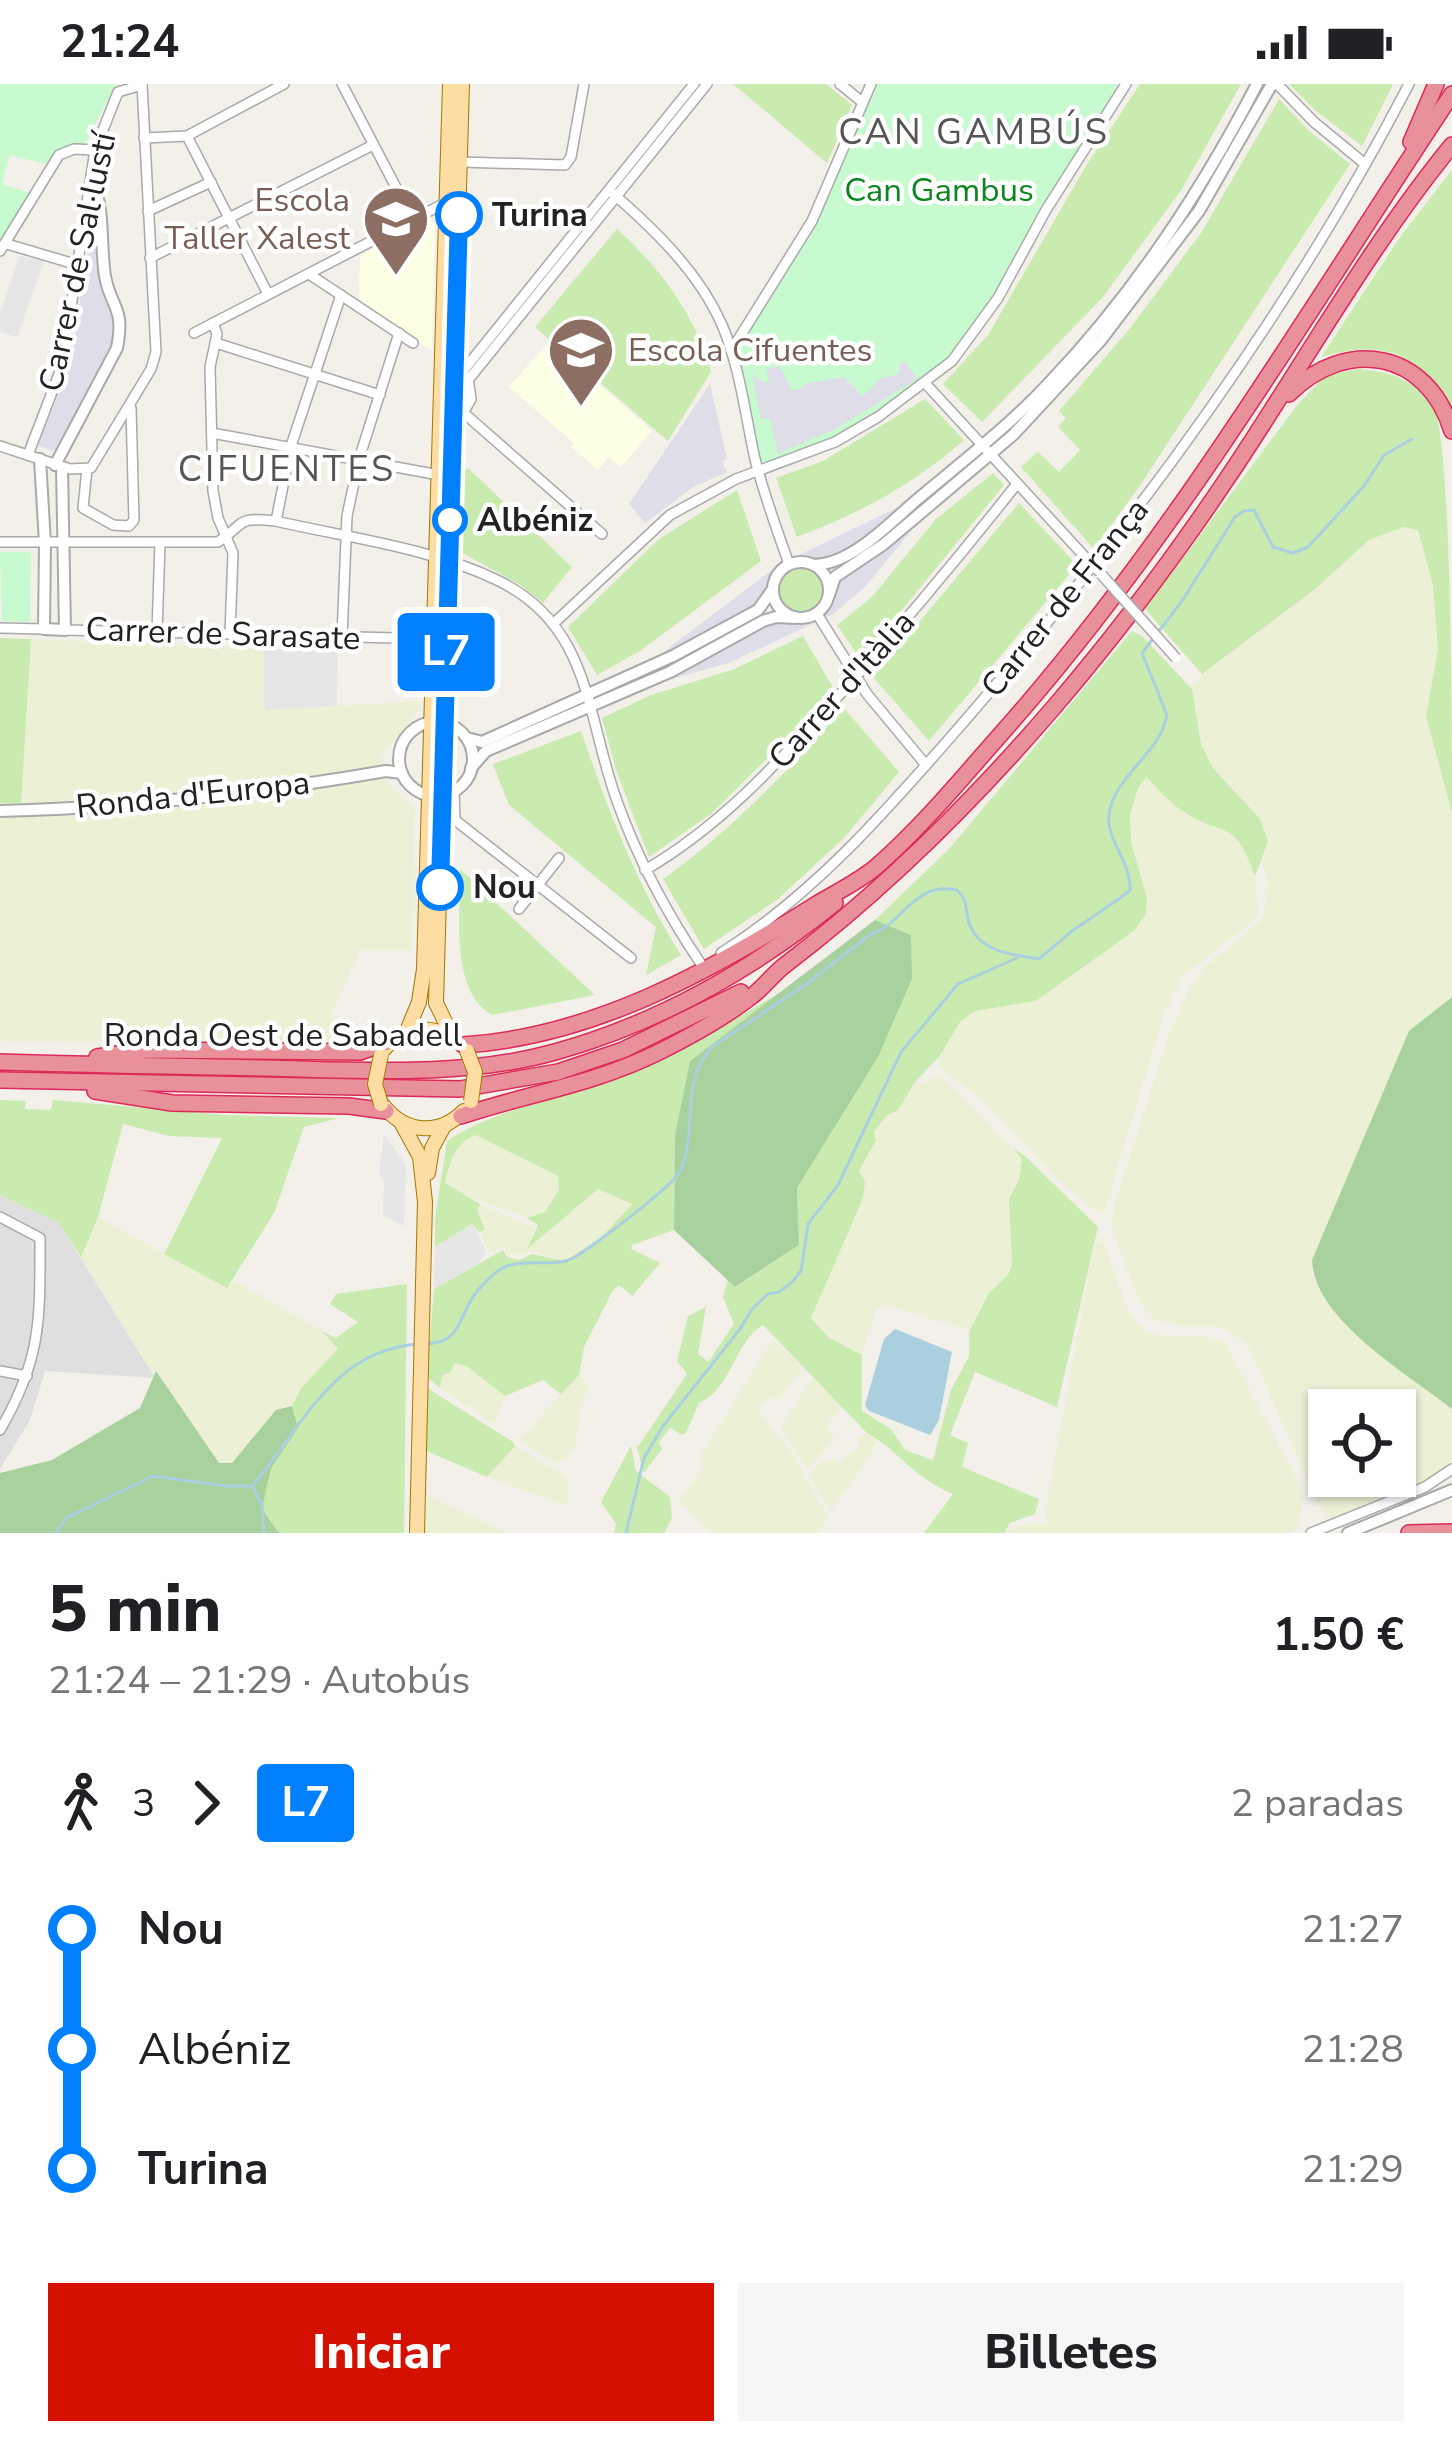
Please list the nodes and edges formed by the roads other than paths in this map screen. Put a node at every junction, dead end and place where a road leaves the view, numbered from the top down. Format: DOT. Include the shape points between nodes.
graph roads {
  1 [pos="142,84"];
  2 [pos="284,84"];
  3 [pos="342,84"];
  4 [pos="450,84"];
  5 [pos="462,84"];
  6 [pos="584,84"];
  7 [pos="694,84"];
  8 [pos="707,84"];
  9 [pos="841,84"];
  10 [pos="871,84"];
  11 [pos="1126,84"];
  12 [pos="1257,84"];
  13 [pos="1274,84"];
  14 [pos="1409,84"];
  15 [pos="1436,84"];
  16 [pos="1452,94"];
  17 [pos="861,101"];
  18 [pos="187,136"];
  19 [pos="144,138"];
  20 [pos="374,145"];
  21 [pos="1452,145"];
  22 [pos="95,151"];
  23 [pos="460,162"];
  24 [pos="1365,164"];
  25 [pos="93,182"];
  26 [pos="211,182"];
  27 [pos="614,194"];
  28 [pos="447,202"];
  29 [pos="1377,207"];
  30 [pos="148,211"];
  31 [pos="432,212"];
  32 [pos="230,218"];
  33 [pos="413,220"];
  34 [pos="446,220"];
  35 [pos="3,248"];
  36 [pos="150,258"];
  37 [pos="78,265"];
  38 [pos="309,274"];
  39 [pos="268,294"];
  40 [pos="340,296"];
  41 [pos="213,322"];
  42 [pos="194,333"];
  43 [pos="399,333"];
  44 [pos="216,343"];
  45 [pos="412,344"];
  46 [pos="731,351"];
  47 [pos="314,372"];
  48 [pos="457,372"];
  49 [pos="925,383"];
  50 [pos="380,394"];
  51 [pos="131,403"];
  52 [pos="1273,408"];
  53 [pos="453,415"];
  54 [pos="1452,431"];
  55 [pos="212,433"];
  56 [pos="0,446"];
  57 [pos="291,446"];
  58 [pos="984,451"];
  59 [pos="34,457"];
  60 [pos="359,459"];
  61 [pos="59,466"];
  62 [pos="89,468"];
  63 [pos="759,472"];
  64 [pos="439,475"];
  65 [pos="1016,485"];
  66 [pos="276,521"];
  67 [pos="602,534"];
  68 [pos="226,536"];
  69 [pos="345,538"];
  70 [pos="0,542"];
  71 [pos="66,542"];
  72 [pos="45,543"];
  73 [pos="160,543"];
  74 [pos="443,561"];
  75 [pos="789,564"];
  76 [pos="814,565"];
  77 [pos="1097,571"];
  78 [pos="773,589"];
  79 [pos="829,595"];
  80 [pos="817,614"];
  81 [pos="795,618"];
  82 [pos="553,624"];
  83 [pos="0,628"];
  84 [pos="44,629"];
  85 [pos="65,629"];
  86 [pos="157,632"];
  87 [pos="230,634"];
  88 [pos="342,637"];
  89 [pos="440,639"];
  90 [pos="1176,658"];
  91 [pos="855,677"];
  92 [pos="591,701"];
  93 [pos="437,722"];
  94 [pos="467,738"];
  95 [pos="926,765"];
  96 [pos="400,766"];
  97 [pos="471,768"];
  98 [pos="435,796"];
  99 [pos="0,811"];
  100 [pos="449,818"];
  101 [pos="559,858"];
  102 [pos="873,869"];
  103 [pos="645,870"];
  104 [pos="539,884"];
  105 [pos="519,909"];
  106 [pos="631,958"];
  107 [pos="701,964"];
  108 [pos="780,969"];
  109 [pos="612,1010"];
  110 [pos="407,1031"];
  111 [pos="461,1044"];
  112 [pos="386,1048"];
  113 [pos="0,1062"];
  114 [pos="59,1064"];
  115 [pos="0,1081"];
  116 [pos="69,1083"];
  117 [pos="384,1107"];
  118 [pos="466,1109"];
  119 [pos="402,1124"];
  120 [pos="444,1126"];
  121 [pos="425,1202"];
  122 [pos="0,1217"];
  123 [pos="0,1371"];
  124 [pos="27,1376"];
  125 [pos="0,1430"];
  126 [pos="1452,1469"];
  127 [pos="1452,1490"];
  128 [pos="1452,1532"];
  129 [pos="417,1533"];
  130 [pos="1311,1533"];
  131 [pos="1348,1533"];
  132 [pos="1409,1533"];
  1 -- 19 [label="street"];
  1 -- 22 [label="street, Carrer de Sal·lustí" via="118,92"];
  2 -- 18 [label="street"];
  3 -- 20 [label="street"];
  4 -- 28 [label="main road"];
  5 -- 23 [label="main road"];
  6 -- 23 [label="street" via="566,164"];
  7 -- 27 [label="street"];
  8 -- 27 [label="street"];
  9 -- 17 [label="street"];
  10 -- 17 [label="street"];
  11 -- 49 [label="street" via="973,337"];
  12 -- 58 [label="street" via="1129,290"];
  13 -- 24 [label="street"];
  13 -- 58 [label="street" via="1174,247 1072,374"];
  14 -- 24 [label="street, Carrer de França"];
  15 -- 29 [label="highway"];
  16 -- 29 [label="highway"];
  17 -- 46 [label="street" via="812,221"];
  18 -- 19 [label="street"];
  18 -- 26 [label="street"];
  19 -- 30 [label="street"];
  20 -- 32 [label="street"];
  20 -- 33 [label="street"];
  21 -- 52 [label="highway"];
  22 -- 25 [label="street, Carrer de Sal·lustí"];
  22 -- 35 [label="street" via="59,155"];
  23 -- 48 [label="main road"];
  24 -- 77 [label="street, Carrer de França"];
  25 -- 37 [label="street, Carrer de Sal·lustí"];
  25 -- 61 [label="street" via="121,332"];
  26 -- 30 [label="street"];
  26 -- 32 [label="street"];
  27 -- 46 [label="street" via="703,290"];
  27 -- 48 [label="street"];
  28 -- 31 [label="street"];
  28 -- 34 [label="main road"];
  29 -- 102 [label="highway" via="1239,426 1120,590 1040,691"];
  30 -- 36 [label="street"];
  31 -- 33 [label="street"];
  31 -- 34 [label="street"];
  32 -- 36 [label="street"];
  32 -- 39 [label="street"];
  33 -- 38 [label="street"];
  34 -- 48 [label="main road"];
  35 -- 37 [label="street"];
  36 -- 51 [label="street" via="156,352"];
  37 -- 59 [label="street, Carrer de Sal·lustí" via="62,366"];
  38 -- 39 [label="street"];
  38 -- 40 [label="street"];
  39 -- 41 [label="street"];
  40 -- 43 [label="street"];
  40 -- 47 [label="street"];
  41 -- 42 [label="street"];
  41 -- 44 [label="street"];
  43 -- 45 [label="street"];
  43 -- 50 [label="street"];
  44 -- 47 [label="street"];
  44 -- 55 [label="street"];
  46 -- 63 [label="street"];
  47 -- 50 [label="street"];
  47 -- 57 [label="street"];
  48 -- 53 [label="main road"];
  49 -- 58 [label="street"];
  49 -- 63 [label="street" via="835,442"];
  50 -- 60 [label="street"];
  51 -- 62 [label="street"];
  51 -- 62 [label="street" via="129,526 86,512"];
  52 -- 54 [label="highway" via="1328,364 1376,359 1425,384"];
  52 -- 108 [label="highway" via="1163,568 1027,734 894,876"];
  53 -- 64 [label="main road"];
  53 -- 67 [label="street"];
  53 -- 74 [label="main road"];
  55 -- 57 [label="street"];
  55 -- 68 [label="street" via="213,491"];
  56 -- 59 [label="street"];
  57 -- 60 [label="street"];
  57 -- 66 [label="street"];
  58 -- 65 [label="street"];
  58 -- 76 [label="street" via="836,562"];
  58 -- 79 [label="street" via="884,544 835,577"];
  59 -- 61 [label="street"];
  59 -- 72 [label="street"];
  60 -- 64 [label="street"];
  60 -- 69 [label="street"];
  61 -- 62 [label="street"];
  61 -- 71 [label="street"];
  63 -- 75 [label="street"];
  63 -- 82 [label="street" via="670,515"];
  64 -- 74 [label="main road"];
  65 -- 77 [label="street"];
  65 -- 91 [label="street, Carrer d'Itàlia"];
  66 -- 68 [label="street" via="248,518"];
  66 -- 69 [label="street"];
  68 -- 73 [label="street"];
  68 -- 87 [label="street"];
  69 -- 74 [label="street"];
  69 -- 88 [label="street"];
  70 -- 72 [label="street"];
  71 -- 72 [label="street"];
  71 -- 73 [label="street"];
  71 -- 85 [label="street"];
  72 -- 84 [label="street"];
  73 -- 86 [label="street"];
  74 -- 82 [label="street" via="502,583"];
  74 -- 89 [label="main road"];
  74 -- 89 [label="main road" via="448,595"];
  75 -- 76 [label="street"];
  75 -- 78 [label="street"];
  76 -- 79 [label="street"];
  77 -- 90 [label="street, bridge"];
  77 -- 95 [label="street, Carrer de França"];
  78 -- 81 [label="street" via="778,608"];
  78 -- 92 [label="street" via="758,610"];
  79 -- 80 [label="street"];
  80 -- 81 [label="street"];
  80 -- 91 [label="street"];
  81 -- 92 [label="street" via="764,621"];
  82 -- 92 [label="street"];
  83 -- 84 [label="street, Carrer de Sarasate"];
  84 -- 85 [label="street, Carrer de Sarasate"];
  85 -- 86 [label="street, Carrer de Sarasate"];
  86 -- 87 [label="street, Carrer de Sarasate"];
  87 -- 88 [label="street, Carrer de Sarasate"];
  88 -- 89 [label="street, Carrer de Sarasate"];
  89 -- 93 [label="main road"];
  91 -- 95 [label="street"];
  91 -- 103 [label="street, Carrer d'Itàlia" via="754,788"];
  92 -- 94 [label="street" via="482,742"];
  92 -- 97 [label="street" via="486,752"];
  92 -- 103 [label="street" via="614,794"];
  93 -- 94 [label="street"];
  93 -- 96 [label="street, Ronda d'Europa" via="406,735"];
  93 -- 98 [label="main road"];
  94 -- 97 [label="street"];
  95 -- 107 [label="street, Carrer de França" via="820,878"];
  96 -- 98 [label="street"];
  96 -- 99 [label="street, Ronda d'Europa" via="188,799"];
  97 -- 98 [label="street"];
  98 -- 100 [label="main road"];
  98 -- 100 [label="street"];
  98 -- 110 [label="main road" via="424,969"];
  100 -- 104 [label="street"];
  100 -- 111 [label="main road" via="436,1003"];
  101 -- 104 [label="street"];
  102 -- 109 [label="highway" via="720,962"];
  102 -- 114 [label="highway, Ronda Oest de Sabadell" via="803,929 719,984 554,1052 390,1070"];
  103 -- 107 [label="street"];
  104 -- 105 [label="street"];
  104 -- 106 [label="street"];
  107 -- 109 [label="street, Carrer de França"];
  108 -- 116 [label="highway, Ronda Oest de Sabadell" via="623,1050 510,1082 391,1090"];
  108 -- 118 [label="highway" via="744,1002 629,1066"];
  109 -- 111 [label="highway" via="526,1036"];
  110 -- 111 [label="main road" via="431,1029"];
  110 -- 112 [label="main road"];
  111 -- 118 [label="main road, bridge" via="475,1072"];
  112 -- 114 [label="highway" via="146,1050"];
  112 -- 117 [label="main road, bridge" via="375,1084"];
  113 -- 114 [label="highway, Ronda Oest de Sabadell"];
  115 -- 116 [label="highway, Ronda Oest de Sabadell"];
  116 -- 117 [label="highway" via="172,1103"];
  117 -- 119 [label="main road"];
  118 -- 120 [label="main road"];
  119 -- 120 [label="main road"];
  119 -- 121 [label="main road" via="420,1157"];
  120 -- 121 [label="main road" via="432,1148"];
  121 -- 129 [label="main road"];
  122 -- 124 [label="street" via="40,1238 40,1317"];
  123 -- 124 [label="street"];
  124 -- 125 [label="street"];
  126 -- 130 [label="street"];
  127 -- 131 [label="street"];
  128 -- 132 [label="highway"];
}
